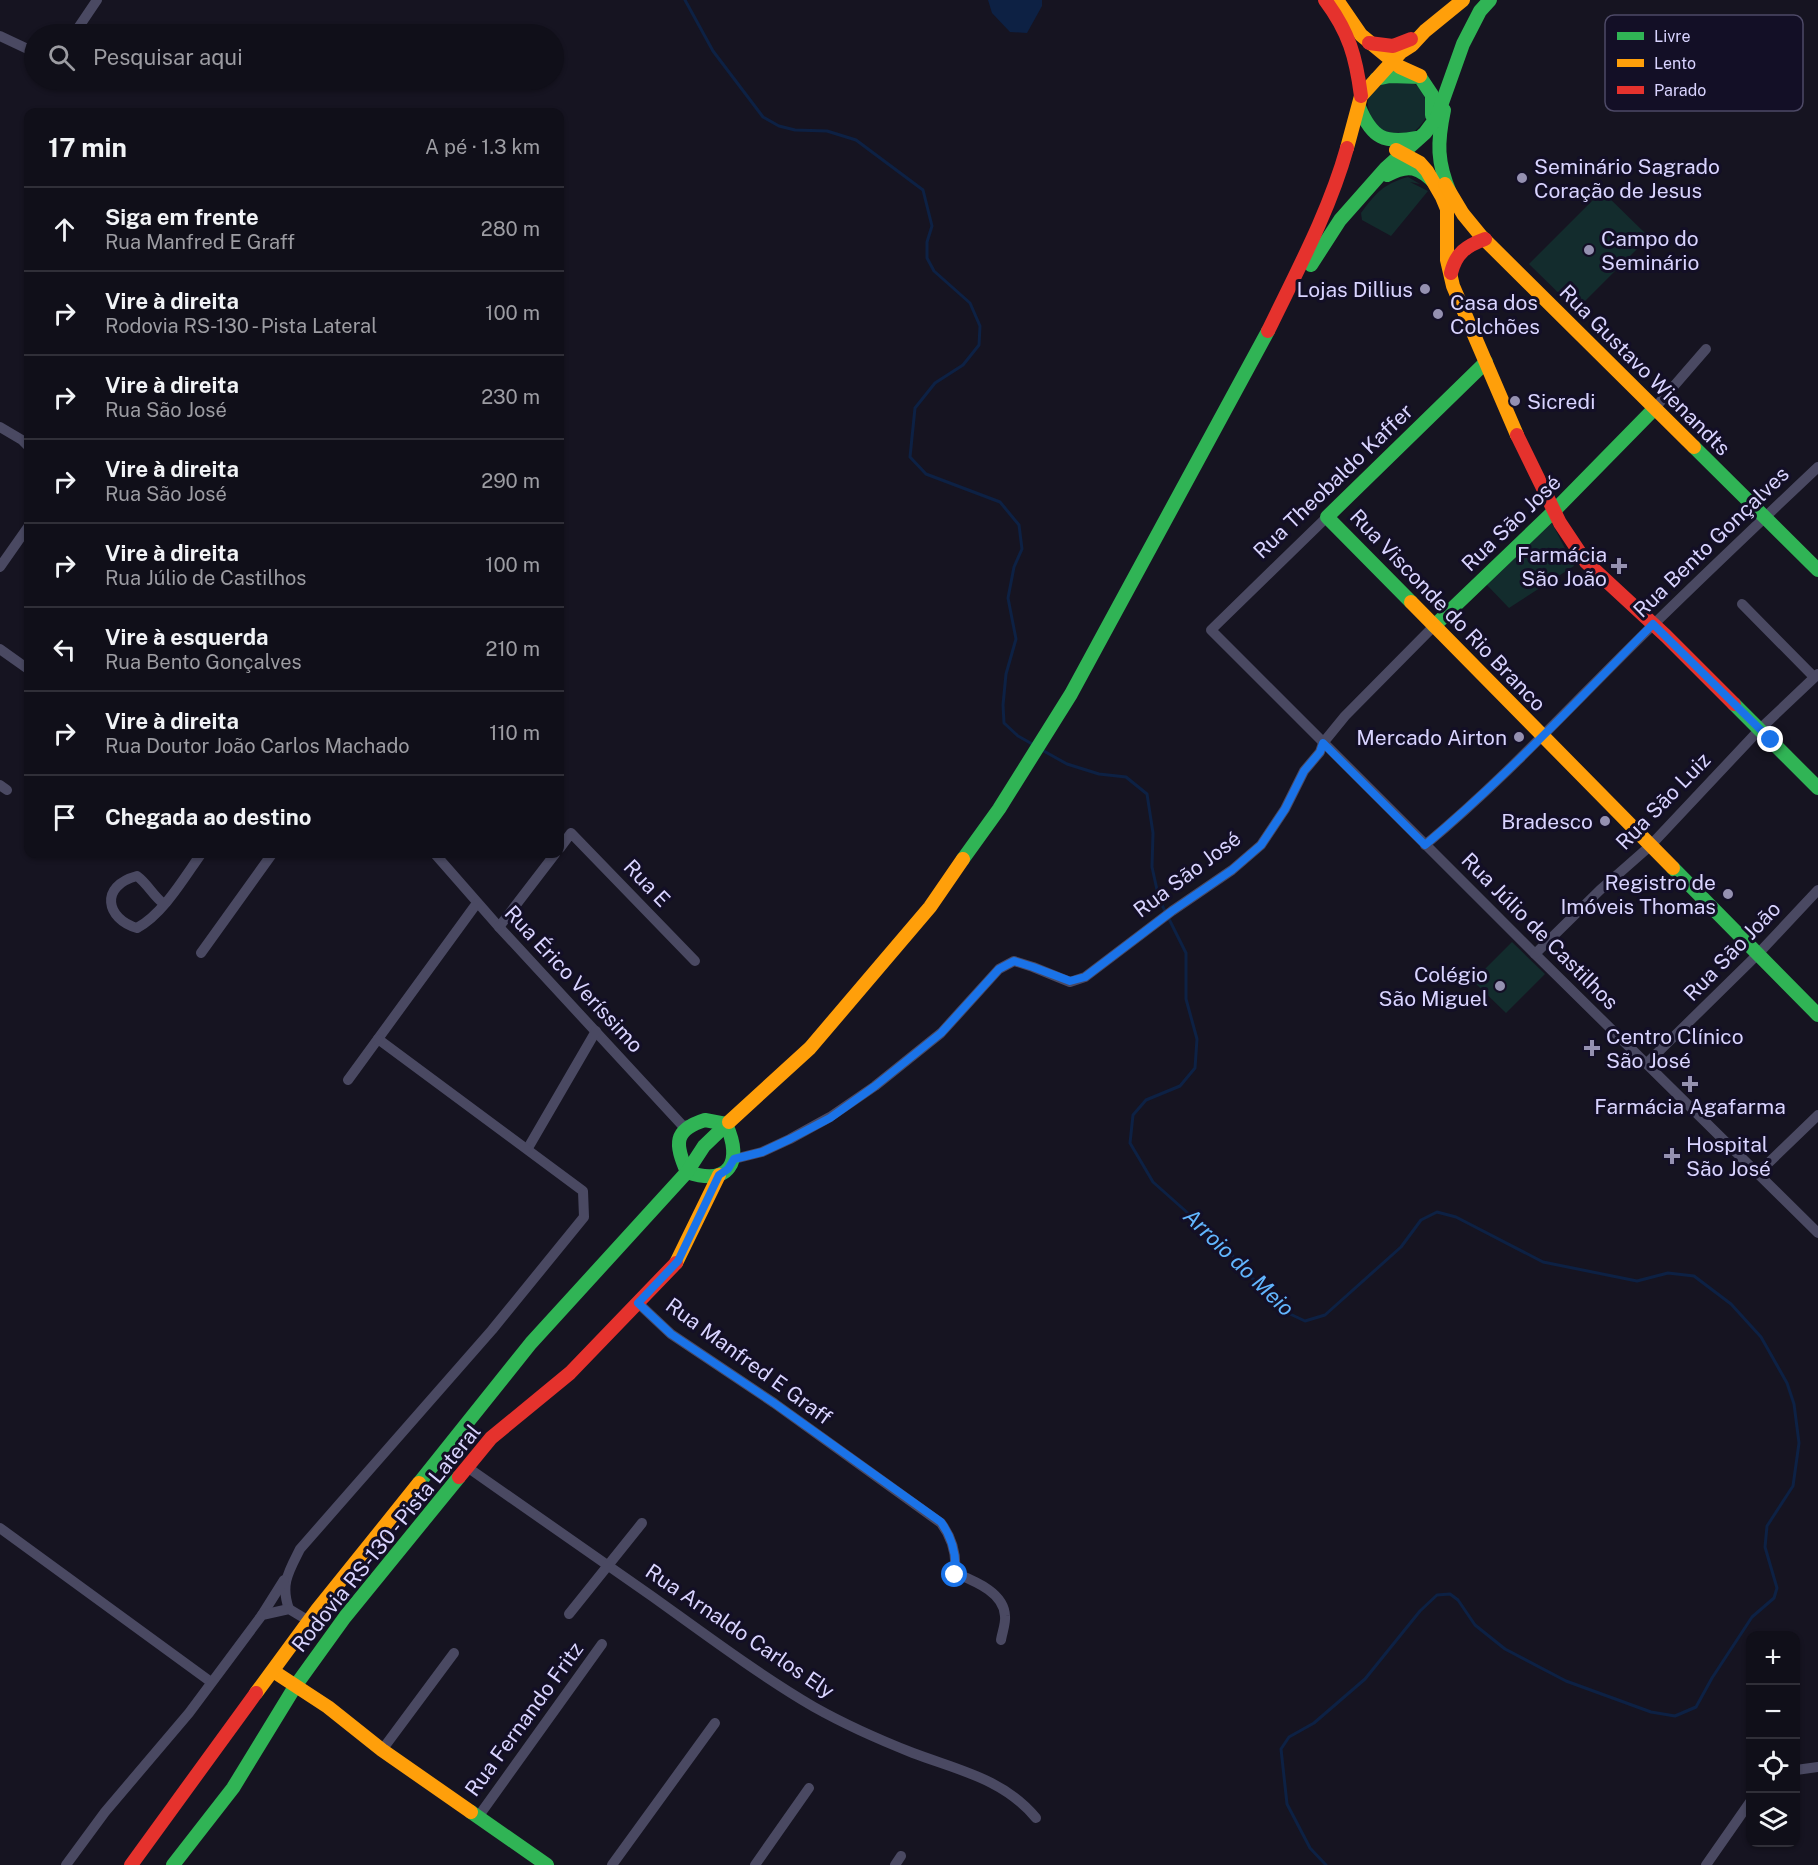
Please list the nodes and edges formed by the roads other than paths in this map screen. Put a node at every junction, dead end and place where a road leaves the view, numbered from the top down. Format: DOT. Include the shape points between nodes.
graph roads {
  1 [pos="97,0"];
  2 [pos="1325,0"];
  3 [pos="1331,0"];
  4 [pos="1337,0"];
  5 [pos="1349,0"];
  6 [pos="1463,0"];
  7 [pos="1490,0"];
  8 [pos="81,24"];
  9 [pos="1347,25"];
  10 [pos="1425,31"];
  11 [pos="0,36"];
  12 [pos="1369,43"];
  13 [pos="24,47"];
  14 [pos="1393,60"];
  15 [pos="1453,69"];
  16 [pos="1420,77"];
  17 [pos="1376,79"];
  18 [pos="1360,101"];
  19 [pos="1430,125"];
  20 [pos="1374,135"];
  21 [pos="1417,138"];
  22 [pos="1404,154"];
  23 [pos="1436,184"];
  24 [pos="1367,189"];
  25 [pos="1446,195"];
  26 [pos="1485,239"];
  27 [pos="1450,275"];
  28 [pos="1267,334"];
  29 [pos="1706,349"];
  30 [pos="1486,362"];
  31 [pos="1654,409"];
  32 [pos="0,428"];
  33 [pos="24,442"];
  34 [pos="1818,467"];
  35 [pos="1553,512"];
  36 [pos="1327,517"];
  37 [pos="1765,518"];
  38 [pos="24,533"];
  39 [pos="0,567"];
  40 [pos="1818,570"];
  41 [pos="1742,604"];
  42 [pos="1653,624"];
  43 [pos="1434,626"];
  44 [pos="1211,630"];
  45 [pos="0,648"];
  46 [pos="24,666"];
  47 [pos="1816,676"];
  48 [pos="1760,729"];
  49 [pos="1542,736"];
  50 [pos="1323,743"];
  51 [pos="1818,788"];
  52 [pos="564,843"];
  53 [pos="1425,845"];
  54 [pos="1650,846"];
  55 [pos="198,858"];
  56 [pos="269,858"];
  57 [pos="438,858"];
  58 [pos="552,858"];
  59 [pos="1818,890"];
  60 [pos="477,903"];
  61 [pos="164,904"];
  62 [pos="498,927"];
  63 [pos="201,953"];
  64 [pos="1535,954"];
  65 [pos="1757,955"];
  66 [pos="695,960"];
  67 [pos="1818,1015"];
  68 [pos="596,1031"];
  69 [pos="378,1039"];
  70 [pos="1647,1063"];
  71 [pos="348,1080"];
  72 [pos="1818,1115"];
  73 [pos="726,1124"];
  74 [pos="688,1126"];
  75 [pos="528,1148"];
  76 [pos="734,1159"];
  77 [pos="687,1172"];
  78 [pos="1758,1173"];
  79 [pos="719,1175"];
  80 [pos="1818,1233"];
  81 [pos="638,1303"];
  82 [pos="467,1467"];
  83 [pos="642,1523"];
  84 [pos="0,1528"];
  85 [pos="608,1565"];
  86 [pos="286,1577"];
  87 [pos="289,1609"];
  88 [pos="568,1614"];
  89 [pos="262,1615"];
  90 [pos="309,1621"];
  91 [pos="1001,1640"];
  92 [pos="602,1644"];
  93 [pos="454,1653"];
  94 [pos="273,1671"];
  95 [pos="212,1682"];
  96 [pos="296,1685"];
  97 [pos="715,1723"];
  98 [pos="382,1750"];
  99 [pos="1818,1767"];
  100 [pos="1800,1769"];
  101 [pos="809,1788"];
  102 [pos="1746,1808"];
  103 [pos="478,1817"];
  104 [pos="1036,1818"];
  105 [pos="66,1865"];
  106 [pos="130,1865"];
  107 [pos="173,1865"];
  108 [pos="547,1865"];
  109 [pos="612,1865"];
  110 [pos="755,1865"];
  111 [pos="1706,1865"];
  1 -- 8 [label="street"];
  2 -- 9 [label="main road"];
  3 -- 9 [label="main road"];
  4 -- 9 [label="main road"];
  5 -- 9 [label="main road"];
  6 -- 10 [label="main road"];
  7 -- 15 [label="main road" via="1480,11"];
  9 -- 12 [label="main road"];
  9 -- 18 [label="main road" via="1357,64"];
  10 -- 12 [label="main road" via="1393,46"];
  10 -- 14 [label="main road"];
  11 -- 13 [label="street"];
  12 -- 14 [label="main road"];
  14 -- 16 [label="main road"];
  14 -- 17 [label="main road"];
  15 -- 19 [label="main road" via="1437,117"];
  15 -- 25 [label="main road" via="1438,148"];
  16 -- 17 [label="main road"];
  16 -- 19 [label="main road" via="1432,91"];
  17 -- 18 [label="main road"];
  18 -- 20 [label="main road" via="1368,129"];
  18 -- 28 [label="main road" via="1338,180"];
  19 -- 21 [label="main road"];
  19 -- 25 [label="main road" via="1433,160"];
  20 -- 21 [label="main road" via="1397,141"];
  20 -- 22 [label="main road"];
  21 -- 22 [label="main road"];
  22 -- 23 [label="main road" via="1420,163"];
  22 -- 24 [label="main road"];
  23 -- 24 [label="main road" via="1414,167 1404,166"];
  23 -- 25 [label="main road"];
  24 -- 28 [label="main road" via="1340,220"];
  25 -- 26 [label="main road, Rua Gustavo Wienandts"];
  25 -- 27 [label="main road"];
  26 -- 27 [label="main road" via="1464,248 1455,258"];
  26 -- 31 [label="main road, Rua Gustavo Wienandts"];
  27 -- 30 [label="main road"];
  28 -- 73 [label="main road" via="1150,552 1058,716 1012,789 930,907 855,996 810,1048"];
  29 -- 31 [label="street, Rua São José"];
  30 -- 35 [label="main road"];
  30 -- 36 [label="main road, Rua Theobaldo Kaffer"];
  31 -- 35 [label="main road, Rua São José"];
  31 -- 37 [label="main road, Rua Gustavo Wienandts"];
  32 -- 33 [label="street"];
  34 -- 37 [label="street, Rua Bento Gonçalves"];
  35 -- 42 [label="main road" via="1586,562"];
  35 -- 43 [label="main road, Rua São José"];
  36 -- 43 [label="main road, Rua Visconde do Rio Branco"];
  36 -- 44 [label="street, Rua Theobaldo Kaffer"];
  37 -- 40 [label="main road, Rua Gustavo Wienandts"];
  37 -- 42 [label="street, Rua Bento Gonçalves"];
  38 -- 39 [label="street"];
  41 -- 47 [label="street"];
  42 -- 48 [label="main road"];
  42 -- 49 [label="street, Rua Bento Gonçalves"];
  43 -- 49 [label="main road, Rua Visconde do Rio Branco"];
  43 -- 50 [label="street, Rua São José"];
  44 -- 50 [label="street, Rua Júlio de Castilhos"];
  45 -- 46 [label="street"];
  47 -- 48 [label="street, Rua São Luiz"];
  48 -- 51 [label="main road"];
  48 -- 54 [label="street, Rua São Luiz"];
  49 -- 53 [label="street, Rua Bento Gonçalves"];
  49 -- 54 [label="main road, Rua Visconde do Rio Branco"];
  50 -- 53 [label="street, Rua Júlio de Castilhos"];
  50 -- 76 [label="street, Rua São José" via="1261,845 1085,977 1070,981 1014,961 999,969 941,1033 830,1118 762,1152"];
  52 -- 66 [label="street, Rua E" via="571,833"];
  53 -- 64 [label="street, Rua Júlio de Castilhos"];
  54 -- 64 [label="street, Rua São Luiz"];
  54 -- 65 [label="main road, Rua Visconde do Rio Branco"];
  55 -- 61 [label="street"];
  56 -- 63 [label="street"];
  57 -- 60 [label="street, Rua Érico Veríssimo"];
  58 -- 62 [label="street"];
  59 -- 65 [label="street, Rua São João"];
  60 -- 62 [label="street, Rua Érico Veríssimo"];
  60 -- 69 [label="street"];
  61 -- 61 [label="street" via="150,922 137,928 119,918 111,904 111,893 116,885 137,876"];
  62 -- 68 [label="street, Rua Érico Veríssimo"];
  64 -- 70 [label="street, Rua Júlio de Castilhos"];
  65 -- 67 [label="main road, Rua Visconde do Rio Branco"];
  65 -- 70 [label="street, Rua São João"];
  68 -- 74 [label="street, Rua Érico Veríssimo" via="682,1125"];
  68 -- 75 [label="street"];
  69 -- 71 [label="street"];
  69 -- 75 [label="street"];
  70 -- 78 [label="street, Rua Júlio de Castilhos"];
  72 -- 78 [label="street"];
  73 -- 74 [label="main road" via="705,1120"];
  73 -- 76 [label="main road" via="735,1149"];
  73 -- 77 [label="main road" via="704,1146"];
  74 -- 77 [label="main road" via="680,1138 680,1153"];
  75 -- 86 [label="street" via="583,1191 584,1217 492,1330 300,1549"];
  76 -- 79 [label="main road, Rodovia RS-130 - Pista Lateral"];
  77 -- 79 [label="main road" via="709,1178"];
  77 -- 90 [label="main road" via="531,1343"];
  78 -- 80 [label="street, Rua Júlio de Castilhos"];
  79 -- 81 [label="main road, Rodovia RS-130 - Pista Lateral" via="678,1261"];
  81 -- 82 [label="main road, Rodovia RS-130 - Pista Lateral" via="570,1373 491,1437"];
  81 -- 91 [label="street, Rua Manfred E Graff" via="671,1334 941,1522 955,1552 955,1574 982,1586 1002,1605 1005,1616"];
  82 -- 85 [label="street, Rua Arnaldo Carlos Ely"];
  82 -- 96 [label="main road, Rodovia RS-130 - Pista Lateral" via="345,1617"];
  83 -- 85 [label="street"];
  84 -- 95 [label="street"];
  85 -- 88 [label="street"];
  85 -- 104 [label="street, Rua Arnaldo Carlos Ely" via="740,1660 815,1707 859,1730 998,1785"];
  86 -- 87 [label="street" via="284,1596"];
  86 -- 89 [label="street"];
  87 -- 89 [label="street"];
  87 -- 90 [label="street"];
  89 -- 95 [label="street"];
  90 -- 94 [label="main road"];
  92 -- 103 [label="street, Rua Fernando Fritz"];
  93 -- 98 [label="street"];
  94 -- 96 [label="main road"];
  94 -- 106 [label="main road"];
  95 -- 105 [label="street"];
  96 -- 98 [label="main road"];
  96 -- 107 [label="main road, Rodovia RS-130 - Pista Lateral" via="233,1788"];
  97 -- 109 [label="street"];
  98 -- 103 [label="main road"];
  99 -- 100 [label="street"];
  101 -- 110 [label="street"];
  102 -- 111 [label="street"];
  103 -- 108 [label="main road"];
}
